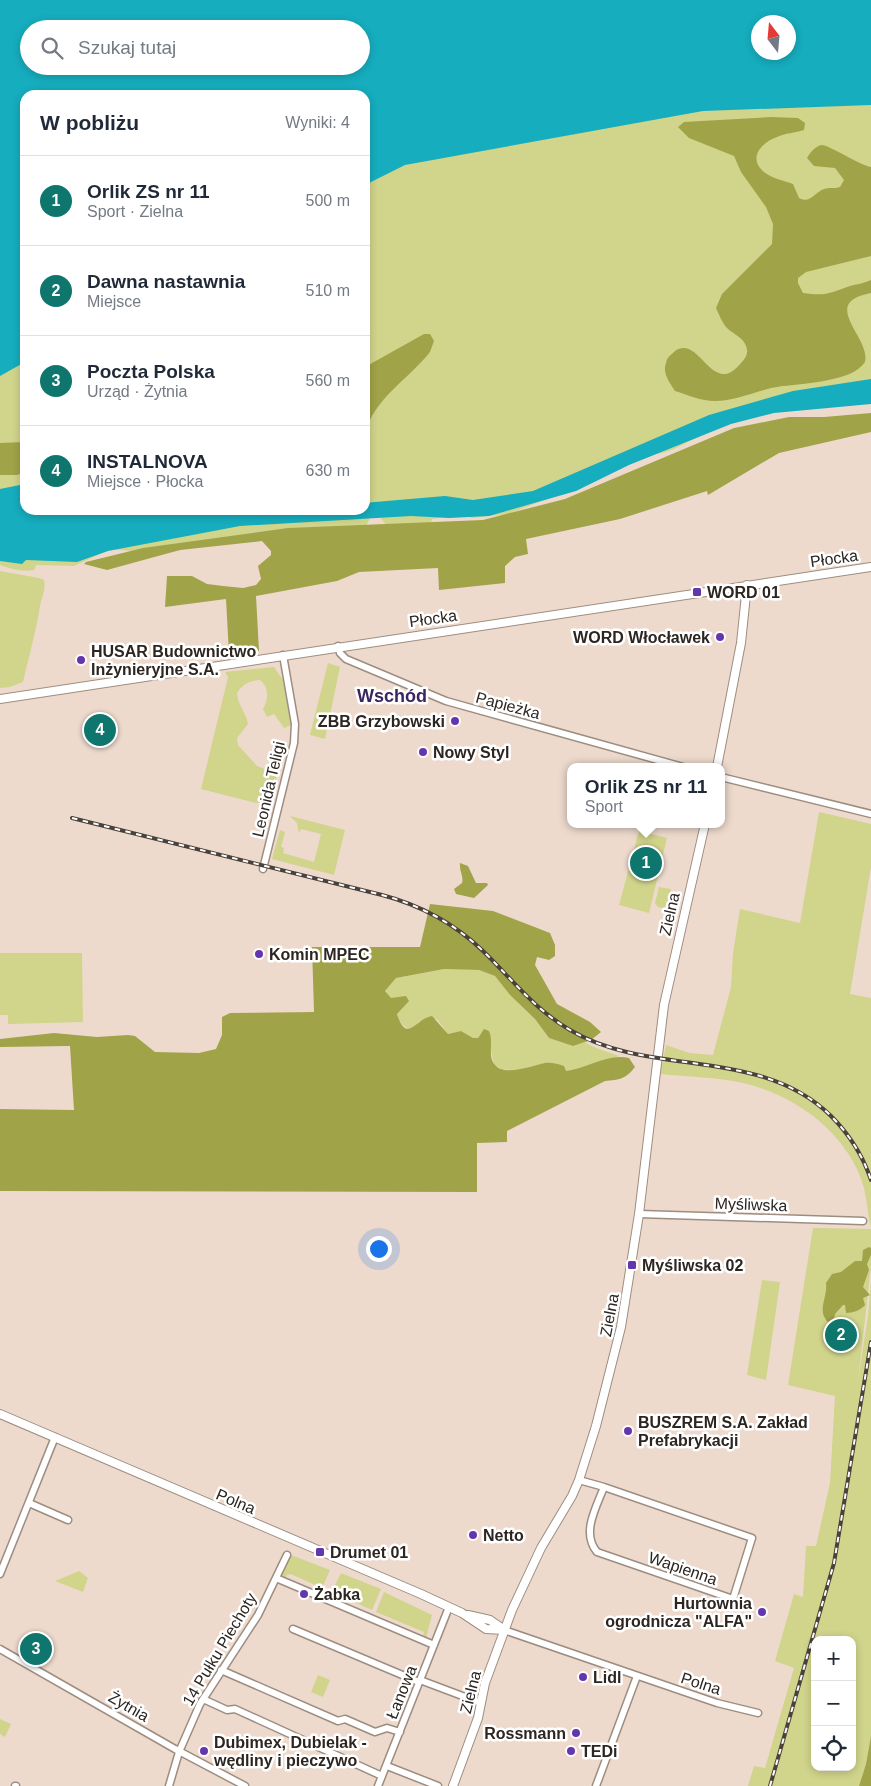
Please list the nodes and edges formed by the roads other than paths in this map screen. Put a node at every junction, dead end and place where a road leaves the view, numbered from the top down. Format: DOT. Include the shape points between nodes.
graph roads {
  1 [pos="871,567"];
  2 [pos="747,585"];
  3 [pos="338,646"];
  4 [pos="283,655"];
  5 [pos="0,699"];
  6 [pos="669,763"];
  7 [pos="718,763"];
  8 [pos="725,778"];
  9 [pos="871,814"];
  10 [pos="703,828"];
  11 [pos="263,870"];
  12 [pos="639,1214"];
  13 [pos="863,1221"];
  14 [pos="0,1414"];
  15 [pos="54,1437"];
  16 [pos="579,1480"];
  17 [pos="604,1487"];
  18 [pos="29,1503"];
  19 [pos="68,1520"];
  20 [pos="287,1555"];
  21 [pos="0,1574"];
  22 [pos="276,1578"];
  23 [pos="449,1607"];
  24 [pos="293,1629"];
  25 [pos="504,1630"];
  26 [pos="434,1645"];
  27 [pos="0,1649"];
  28 [pos="221,1670"];
  29 [pos="637,1676"];
  30 [pos="420,1681"];
  31 [pos="202,1699"];
  32 [pos="482,1703"];
  33 [pos="758,1712"];
  34 [pos="400,1732"];
  35 [pos="180,1752"];
  36 [pos="387,1766"];
  37 [pos="382,1776"];
  38 [pos="169,1786"];
  39 [pos="244,1786"];
  40 [pos="378,1786"];
  41 [pos="438,1786"];
  42 [pos="453,1786"];
  43 [pos="596,1786"];
  1 -- 2 [label="street, Płocka"];
  2 -- 3 [label="street, Płocka"];
  2 -- 7 [label="street" via="742,633"];
  3 -- 4 [label="street, Płocka"];
  3 -- 6 [label="street, Papieżka" via="346,659 437,698"];
  4 -- 5 [label="street, Płocka"];
  4 -- 11 [label="street, Leonida Teligi" via="295,724 294,743"];
  8 -- 9 [label="street"];
  10 -- 12 [label="street, Zielna" via="667,987"];
  12 -- 13 [label="street, Myśliwska"];
  12 -- 16 [label="street, Zielna" via="617,1346"];
  14 -- 15 [label="street, Polna"];
  15 -- 18 [label="street"];
  15 -- 23 [label="street, Polna"];
  16 -- 17 [label="street, Wapienna"];
  16 -- 25 [label="street, Zielna" via="533,1564"];
  17 -- 17 [label="street, Wapienna" via="752,1538 733,1599 597,1552 590,1544 588,1533"];
  18 -- 19 [label="street"];
  18 -- 21 [label="street"];
  20 -- 22 [label="street, 14 Pułku Piechoty"];
  22 -- 26 [label="street"];
  22 -- 28 [label="street, 14 Pułku Piechoty" via="258,1615"];
  23 -- 25 [label="street, Polna" via="486,1629"];
  23 -- 26 [label="street, Łanowa"];
  24 -- 30 [label="street"];
  25 -- 29 [label="street, Polna"];
  25 -- 32 [label="street, Zielna" via="485,1683"];
  26 -- 30 [label="street, Łanowa"];
  27 -- 35 [label="street, Żytnia"];
  28 -- 31 [label="street, 14 Pułku Piechoty"];
  28 -- 34 [label="street" via="337,1721 345,1719 375,1732 387,1728"];
  29 -- 33 [label="street, Polna" via="717,1704"];
  29 -- 43 [label="street"];
  30 -- 32 [label="street"];
  30 -- 34 [label="street, Łanowa"];
  31 -- 35 [label="street, 14 Pułku Piechoty"];
  31 -- 37 [label="street" via="227,1710 235,1709"];
  32 -- 42 [label="street, Zielna"];
  34 -- 36 [label="street, Łanowa"];
  35 -- 38 [label="street, 14 Pułku Piechoty"];
  35 -- 39 [label="street, Żytnia"];
  36 -- 37 [label="street, Łanowa"];
  36 -- 41 [label="street"];
  37 -- 40 [label="street, Łanowa"];
}
